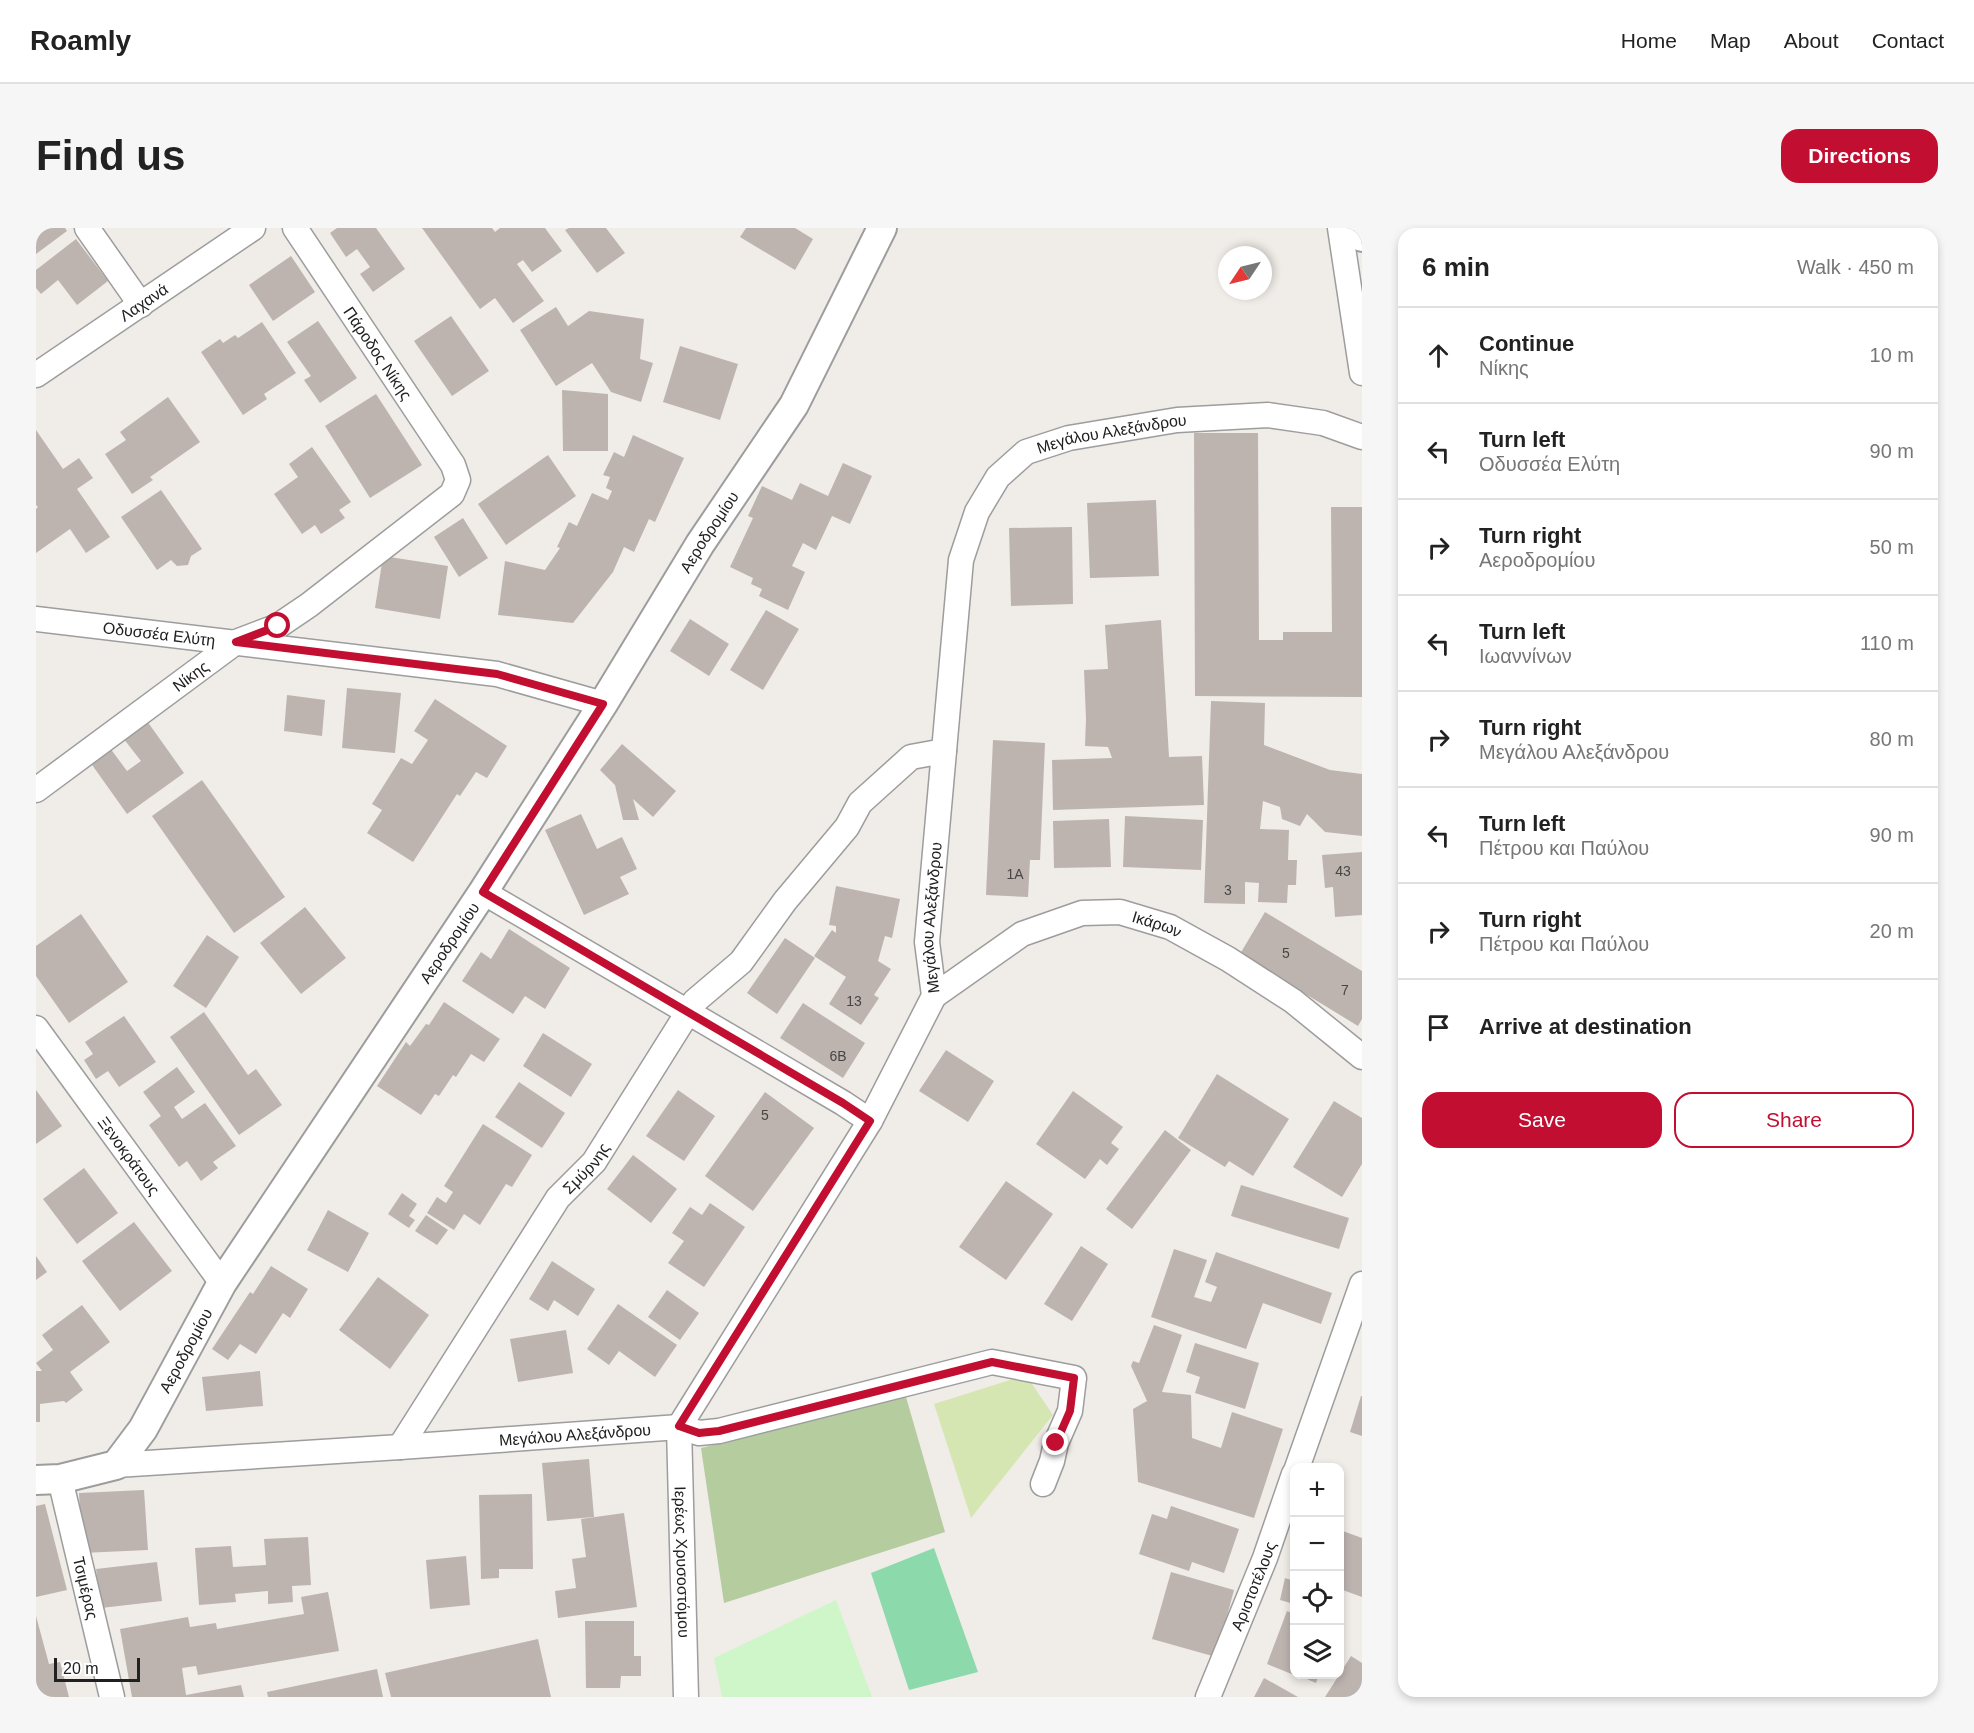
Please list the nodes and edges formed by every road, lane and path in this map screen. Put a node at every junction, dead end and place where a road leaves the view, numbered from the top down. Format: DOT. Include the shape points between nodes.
graph roads {
  1 [pos="87,228"];
  2 [pos="253,228"];
  3 [pos="295,228"];
  4 [pos="882,228"];
  5 [pos="1340,228"];
  6 [pos="1350,228"];
  7 [pos="1362,237"];
  8 [pos="141,305"];
  9 [pos="1362,373"];
  10 [pos="36,375"];
  11 [pos="1362,437"];
  12 [pos="458,480"];
  13 [pos="36,619"];
  14 [pos="236,642"];
  15 [pos="603,704"];
  16 [pos="944,752"];
  17 [pos="36,790"];
  18 [pos="483,892"];
  19 [pos="934,996"];
  20 [pos="688,1011"];
  21 [pos="36,1028"];
  22 [pos="1362,1057"];
  23 [pos="870,1121"];
  24 [pos="222,1283"];
  25 [pos="1362,1284"];
  26 [pos="679,1426"];
  27 [pos="400,1447"];
  28 [pos="1298,1463"];
  29 [pos="116,1465"];
  30 [pos="48,1480"];
  31 [pos="1043,1484"];
  32 [pos="1290,1486"];
  33 [pos="112,1697"];
  34 [pos="686,1697"];
  35 [pos="1208,1697"];
  1 -- 8 [label="street"];
  2 -- 8 [label="street, Λαχανά"];
  3 -- 12 [label="street, Πάροδος Νίκης" via="453,465"];
  4 -- 15 [label="street, Αεροδρομίου" via="794,405 700,544"];
  5 -- 9 [label="street"];
  6 -- 7 [label="street"];
  8 -- 10 [label="street, Λαχανά"];
  11 -- 16 [label="street, Μεγάλου Αλεξάνδρου" via="1323,423 1257,416 1124,427 1026,452 998,477 977,512 961,560"];
  12 -- 14 [label="street, Νίκης" via="452,494 309,605 278,626"];
  13 -- 14 [label="street, Οδυσσέα Ελύτη"];
  14 -- 15 [label="street, Οδυσσέα Ελύτη" via="497,674"];
  14 -- 17 [label="street, Νίκης"];
  15 -- 18 [label="street, Αεροδρομίου"];
  16 -- 19 [label="street, Μεγάλου Αλεξάνδρου" via="927,942"];
  16 -- 20 [label="street, Σμύρνης" via="911,757 860,803 847,827 785,901 741,962"];
  18 -- 20 [label="street"];
  18 -- 24 [label="street, Αεροδρομίου"];
  19 -- 22 [label="street, Ικάρων" via="1022,934 1082,913 1120,912 1170,927 1228,959 1293,1001"];
  19 -- 23 [label="street, Μεγάλου Αλεξάνδρου"];
  20 -- 23 [label="street"];
  20 -- 27 [label="street, Σμύρνης" via="594,1162 558,1198"];
  21 -- 24 [label="street, Ξενοκράτους"];
  23 -- 26 [label="street, Μεγάλου Αλεξάνδρου"];
  24 -- 29 [label="street, Αεροδρομίου" via="143,1429"];
  25 -- 28 [label="street"];
  26 -- 27 [label="street, Μεγάλου Αλεξάνδρου"];
  26 -- 31 [label="street" via="699,1433 719,1431 992,1362 1074,1378 1070,1411"];
  26 -- 34 [label="street, Ιερέως Χρυσοστόμου"];
  27 -- 29 [label="street, Μεγάλου Αλεξάνδρου"];
  29 -- 30 [label="street, Μεγάλου Αλεξάνδρου"];
  30 -- 33 [label="street, Τσιμέρας"];
  32 -- 35 [label="street, Αριστοτέλους"];
}
